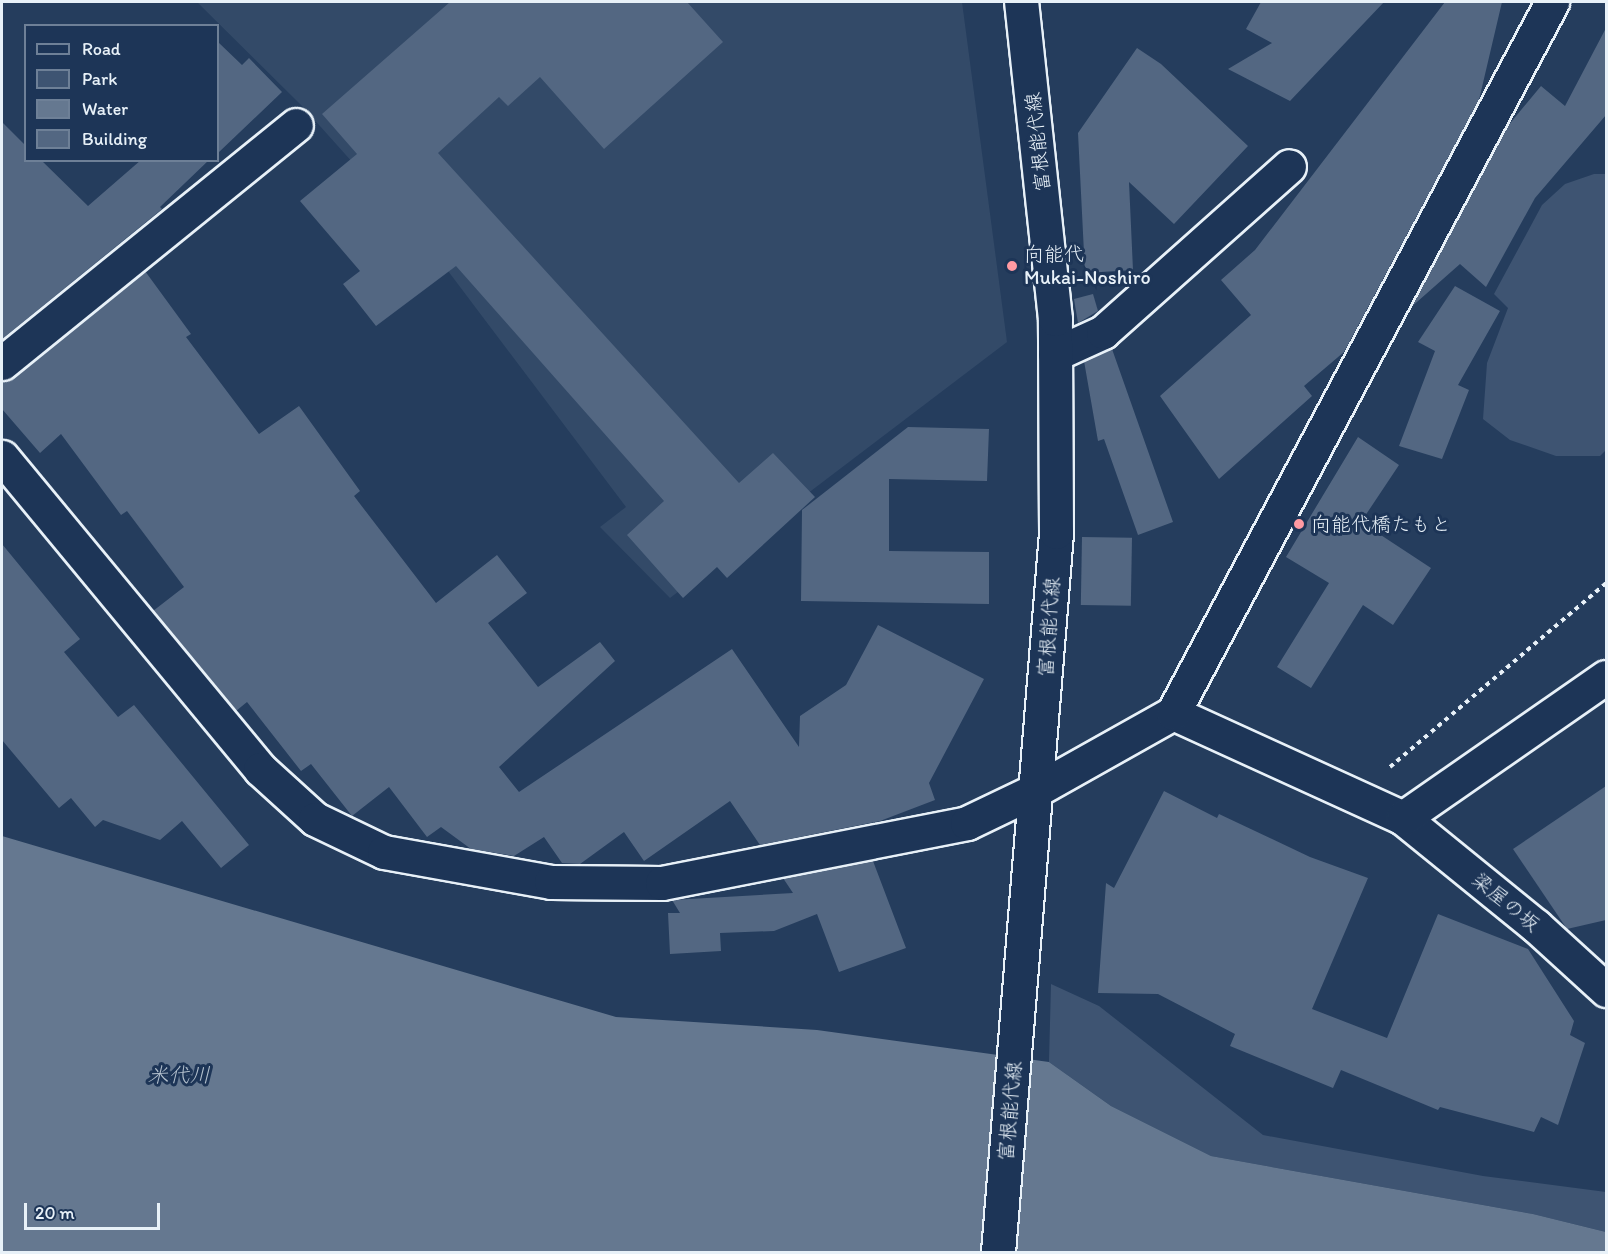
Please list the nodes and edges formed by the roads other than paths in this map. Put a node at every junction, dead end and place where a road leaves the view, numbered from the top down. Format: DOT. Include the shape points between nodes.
graph roads {
  1 [pos="1021,2"];
  2 [pos="1552,2"];
  3 [pos="296,125"];
  4 [pos="1289,166"];
  5 [pos="1055,354"];
  6 [pos="2,363"];
  7 [pos="2,457"];
  8 [pos="1606,677"];
  9 [pos="1173,713"];
  10 [pos="1036,790"];
  11 [pos="1403,818"];
  12 [pos="1606,990"];
  13 [pos="998,1252"];
  1 -- 5 [label="street, 富根能代線" via="1035,110"];
  2 -- 9 [label="street"];
  3 -- 6 [label="street"];
  4 -- 5 [label="street" via="1103,332"];
  5 -- 10 [label="street, 富根能代線" via="1056,532"];
  7 -- 10 [label="street" via="260,769 315,819 384,852 551,882 662,883 967,823"];
  8 -- 11 [label="street"];
  9 -- 10 [label="street"];
  9 -- 11 [label="street, 梁屋の坂"];
  10 -- 13 [label="street, 富根能代線"];
  11 -- 12 [label="street, 梁屋の坂" via="1536,926"];
}
